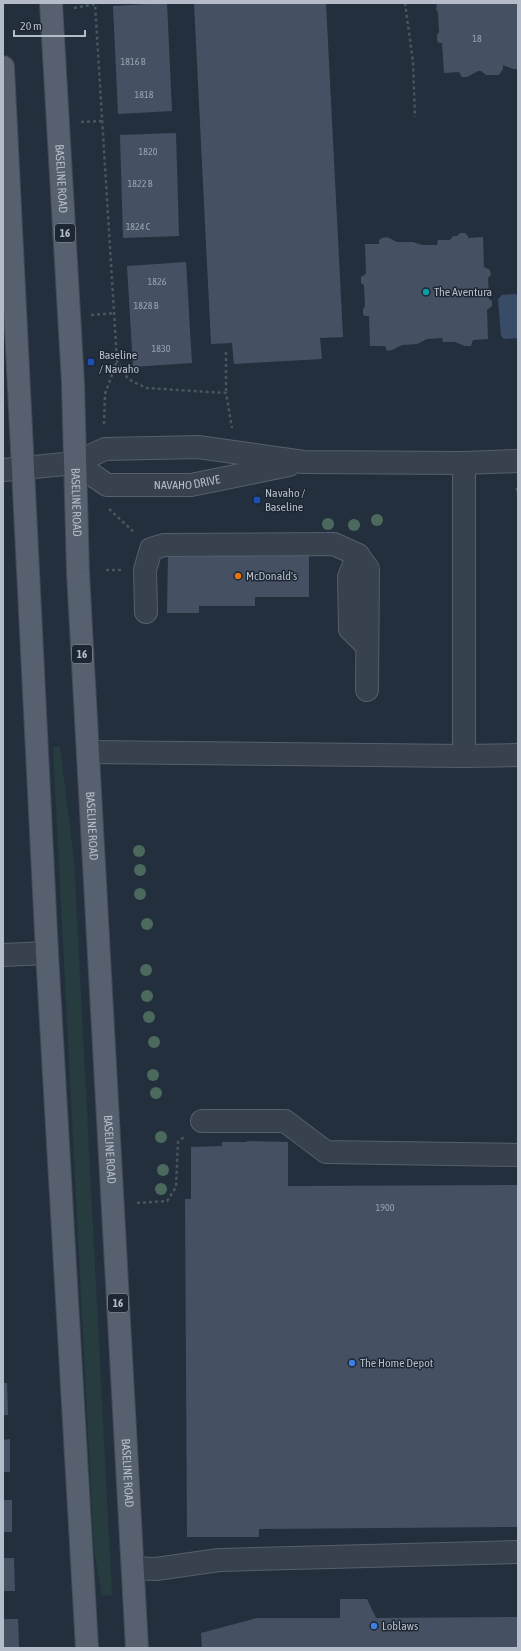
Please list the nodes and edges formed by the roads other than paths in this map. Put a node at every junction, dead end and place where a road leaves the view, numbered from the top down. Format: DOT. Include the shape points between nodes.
graph roads {
  1 [pos="61,6"];
  2 [pos="3,67"];
  3 [pos="518,461"];
  4 [pos="304,462"];
  5 [pos="75,463"];
  6 [pos="464,463"];
  7 [pos="13,468"];
  8 [pos="146,612"];
  9 [pos="367,690"];
  10 [pos="88,752"];
  11 [pos="464,756"];
  12 [pos="518,756"];
  13 [pos="47,953"];
  14 [pos="3,955"];
  15 [pos="202,1121"];
  16 [pos="518,1155"];
  17 [pos="518,1552"];
  18 [pos="133,1568"];
  19 [pos="87,1648"];
  20 [pos="137,1648"];
  1 -- 5 [label="main road, BASELINE ROAD / 16"];
  2 -- 7 [label="main road"];
  3 -- 6 [label="street, NAVAHO DRIVE"];
  4 -- 5 [label="street, NAVAHO DRIVE" via="198,447 105,449"];
  4 -- 5 [label="street, NAVAHO DRIVE" via="191,485 107,485"];
  4 -- 6 [label="street, NAVAHO DRIVE"];
  5 -- 7 [label="street, NAVAHO DRIVE"];
  5 -- 10 [label="main road, BASELINE ROAD / 16"];
  6 -- 11 [label="street"];
  7 -- 13 [label="main road"];
  8 -- 9 [label="street" via="145,570 151,550 164,545 334,544 358,555 349,577 350,629 367,646"];
  10 -- 11 [label="street"];
  10 -- 18 [label="main road, BASELINE ROAD / 16"];
  11 -- 12 [label="street"];
  13 -- 14 [label="street"];
  13 -- 19 [label="main road"];
  15 -- 16 [label="street" via="285,1121 326,1152"];
  17 -- 18 [label="street" via="219,1560 156,1569"];
  18 -- 20 [label="main road, BASELINE ROAD / 16"];
}
